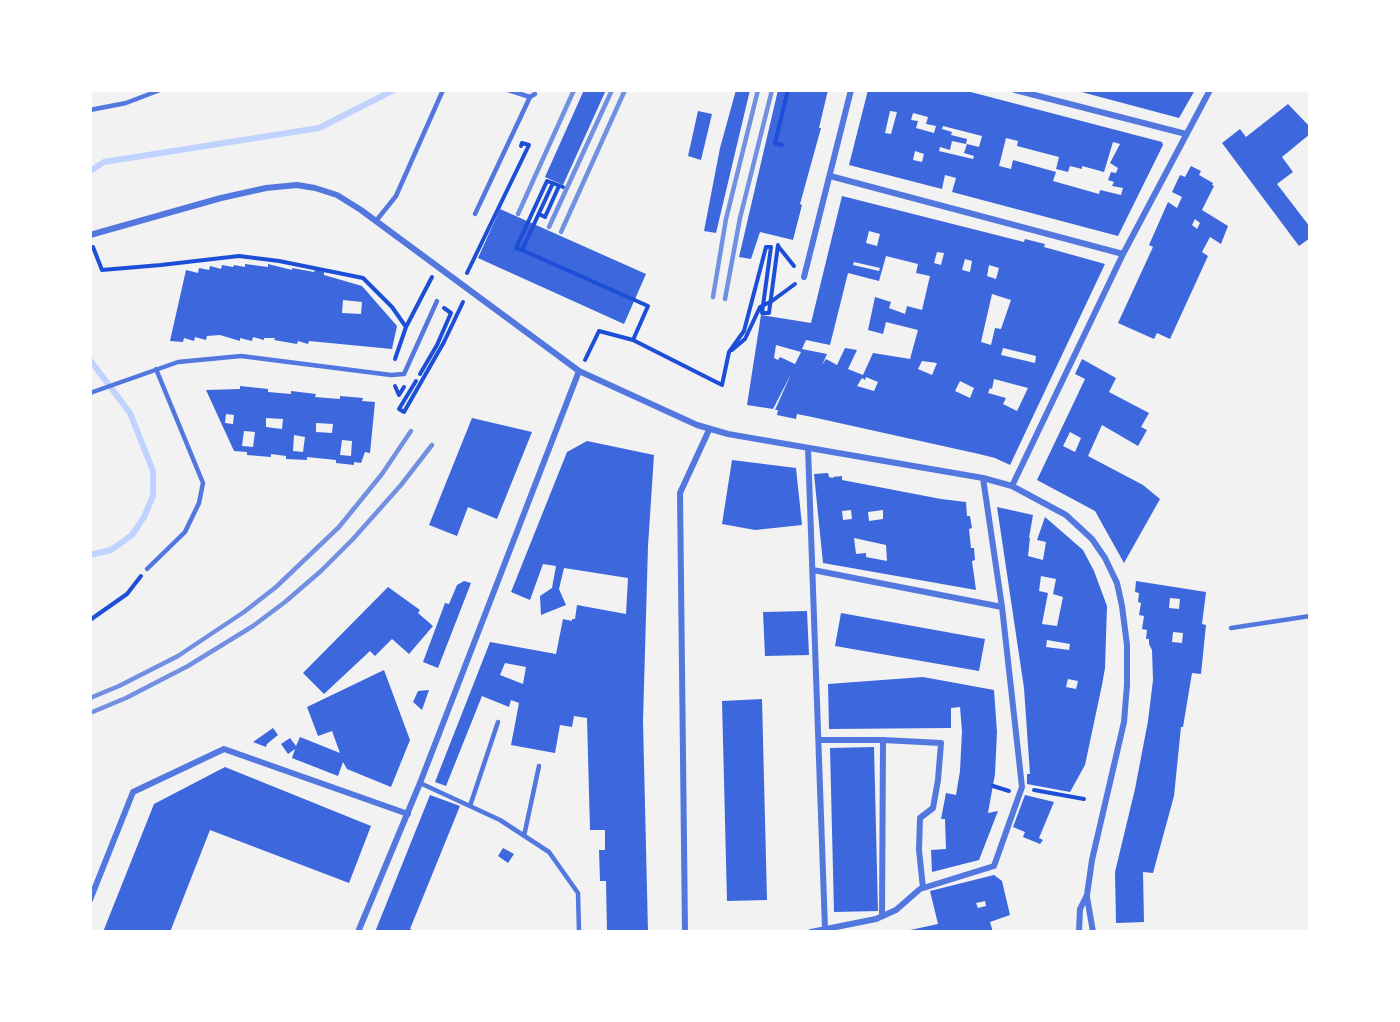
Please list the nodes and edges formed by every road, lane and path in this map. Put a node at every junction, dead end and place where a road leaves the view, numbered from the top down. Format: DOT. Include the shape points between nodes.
graph roads {
  1 [pos="160,90"];
  2 [pos="443,90"];
  3 [pos="508,90"];
  4 [pos="788,90"];
  5 [pos="851,90"];
  6 [pos="1015,90"];
  7 [pos="1210,90"];
  8 [pos="536,94"];
  9 [pos="530,97"];
  10 [pos="90,110"];
  11 [pos="1186,134"];
  12 [pos="782,145"];
  13 [pos="830,176"];
  14 [pos="553,183"];
  15 [pos="475,214"];
  16 [pos="539,214"];
  17 [pos="376,221"];
  18 [pos="484,224"];
  19 [pos="488,228"];
  20 [pos="90,235"];
  21 [pos="90,240"];
  22 [pos="522,250"];
  23 [pos="1123,254"];
  24 [pos="437,267"];
  25 [pos="804,278"];
  26 [pos="437,301"];
  27 [pos="406,327"];
  28 [pos="633,340"];
  29 [pos="729,352"];
  30 [pos="156,369"];
  31 [pos="579,371"];
  32 [pos="391,375"];
  33 [pos="90,393"];
  34 [pos="709,430"];
  35 [pos="808,448"];
  36 [pos="983,477"];
  37 [pos="1012,486"];
  38 [pos="147,569"];
  39 [pos="813,570"];
  40 [pos="1002,607"];
  41 [pos="1310,616"];
  42 [pos="90,620"];
  43 [pos="1231,628"];
  44 [pos="498,722"];
  45 [pos="819,740"];
  46 [pos="883,740"];
  47 [pos="539,766"];
  48 [pos="420,783"];
  49 [pos="1031,790"];
  50 [pos="1084,799"];
  51 [pos="470,806"];
  52 [pos="408,814"];
  53 [pos="524,836"];
  54 [pos="922,888"];
  55 [pos="1087,896"];
  56 [pos="90,900"];
  57 [pos="882,916"];
  58 [pos="825,929"];
  59 [pos="358,932"];
  60 [pos="579,932"];
  61 [pos="686,932"];
  62 [pos="811,932"];
  63 [pos="1079,932"];
  64 [pos="1094,932"];
  1 -- 10 [label="lane" via="126,103"];
  2 -- 17 [label="lane" via="396,195"];
  3 -- 9 [label="lane"];
  4 -- 12 [label="path" via="775,143"];
  5 -- 13 [label="street"];
  6 -- 11 [label="street"];
  7 -- 11 [label="street"];
  8 -- 9 [label="lane"];
  9 -- 15 [label="lane"];
  11 -- 23 [label="street"];
  13 -- 23 [label="street"];
  13 -- 25 [label="street"];
  14 -- 16 [label="path"];
  14 -- 16 [label="path" via="561,187 544,217"];
  14 -- 22 [label="path" via="547,181 516,248"];
  16 -- 22 [label="path"];
  17 -- 20 [label="street" via="328,191 279,185"];
  17 -- 24 [label="street"];
  18 -- 19 [label="path"];
  21 -- 27 [label="path" via="102,270 240,256 363,278 392,306"];
  22 -- 28 [label="path" via="648,306"];
  23 -- 37 [label="street"];
  24 -- 27 [label="path"];
  24 -- 31 [label="street"];
  25 -- 29 [label="path" via="760,307 745,339"];
  25 -- 29 [label="path" via="778,245 769,314 762,313 771,248 766,247 744,331"];
  26 -- 32 [label="lane" via="404,374"];
  27 -- 32 [label="path"];
  28 -- 29 [label="path" via="722,385"];
  28 -- 31 [label="path" via="599,331"];
  30 -- 32 [label="lane" via="178,362 241,356"];
  30 -- 33 [label="lane"];
  30 -- 38 [label="lane" via="203,483 199,503 185,532"];
  31 -- 34 [label="street"];
  31 -- 48 [label="street"];
  34 -- 35 [label="street"];
  34 -- 61 [label="street" via="680,493"];
  35 -- 36 [label="street"];
  35 -- 39 [label="street"];
  36 -- 37 [label="street"];
  36 -- 40 [label="street"];
  37 -- 55 [label="street" via="1066,515 1092,539 1105,558 1122,606 1127,685 1124,722"];
  38 -- 42 [label="path" via="127,594"];
  39 -- 40 [label="street"];
  39 -- 45 [label="street"];
  40 -- 54 [label="street" via="1022,787 994,866"];
  41 -- 43 [label="lane"];
  44 -- 51 [label="lane"];
  45 -- 46 [label="street"];
  45 -- 58 [label="street"];
  46 -- 54 [label="street" via="941,743 933,808 920,818"];
  46 -- 57 [label="street"];
  47 -- 53 [label="lane"];
  48 -- 51 [label="lane"];
  48 -- 52 [label="street"];
  49 -- 50 [label="path"];
  51 -- 53 [label="lane"];
  52 -- 56 [label="street" via="224,749 134,792"];
  52 -- 59 [label="street"];
  53 -- 60 [label="lane" via="549,852 578,893"];
  54 -- 57 [label="street" via="896,910"];
  55 -- 63 [label="street" via="1080,909"];
  55 -- 64 [label="street"];
  57 -- 58 [label="street"];
  58 -- 62 [label="street"];
}
